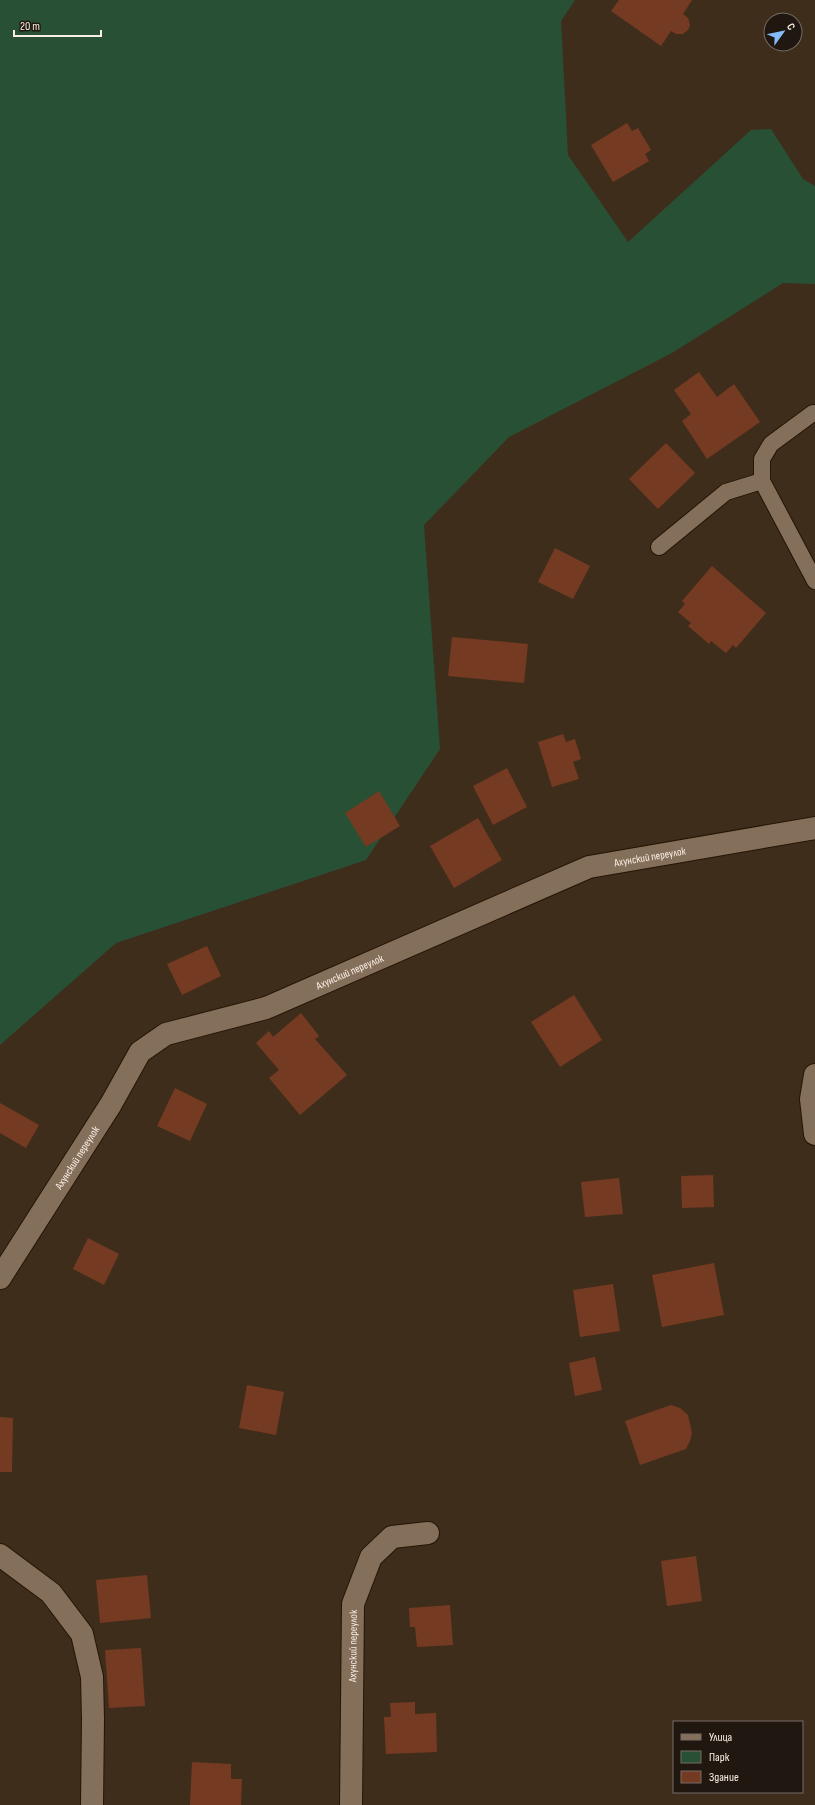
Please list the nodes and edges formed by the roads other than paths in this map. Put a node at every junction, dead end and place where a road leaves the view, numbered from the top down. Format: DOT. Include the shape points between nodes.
graph roads {
  1 [pos="813,413"];
  2 [pos="762,481"];
  3 [pos="659,547"];
  4 [pos="815,581"];
  5 [pos="815,828"];
  6 [pos="815,1075"];
  7 [pos="815,1134"];
  8 [pos="0,1278"];
  9 [pos="428,1533"];
  10 [pos="0,1555"];
  11 [pos="92,1805"];
  12 [pos="352,1805"];
  1 -- 2 [label="lane" via="771,444 762,459"];
  2 -- 3 [label="lane" via="726,492"];
  2 -- 4 [label="lane"];
  5 -- 8 [label="street, Ахунский переулок" via="589,867 266,1008 166,1034 140,1052 111,1104"];
  6 -- 7 [label="street" via="811,1099"];
  9 -- 12 [label="street, Ахунский переулок" via="392,1537 376,1552 371,1557 353,1604"];
  10 -- 11 [label="street" via="51,1593 82,1634 92,1677"];
}
